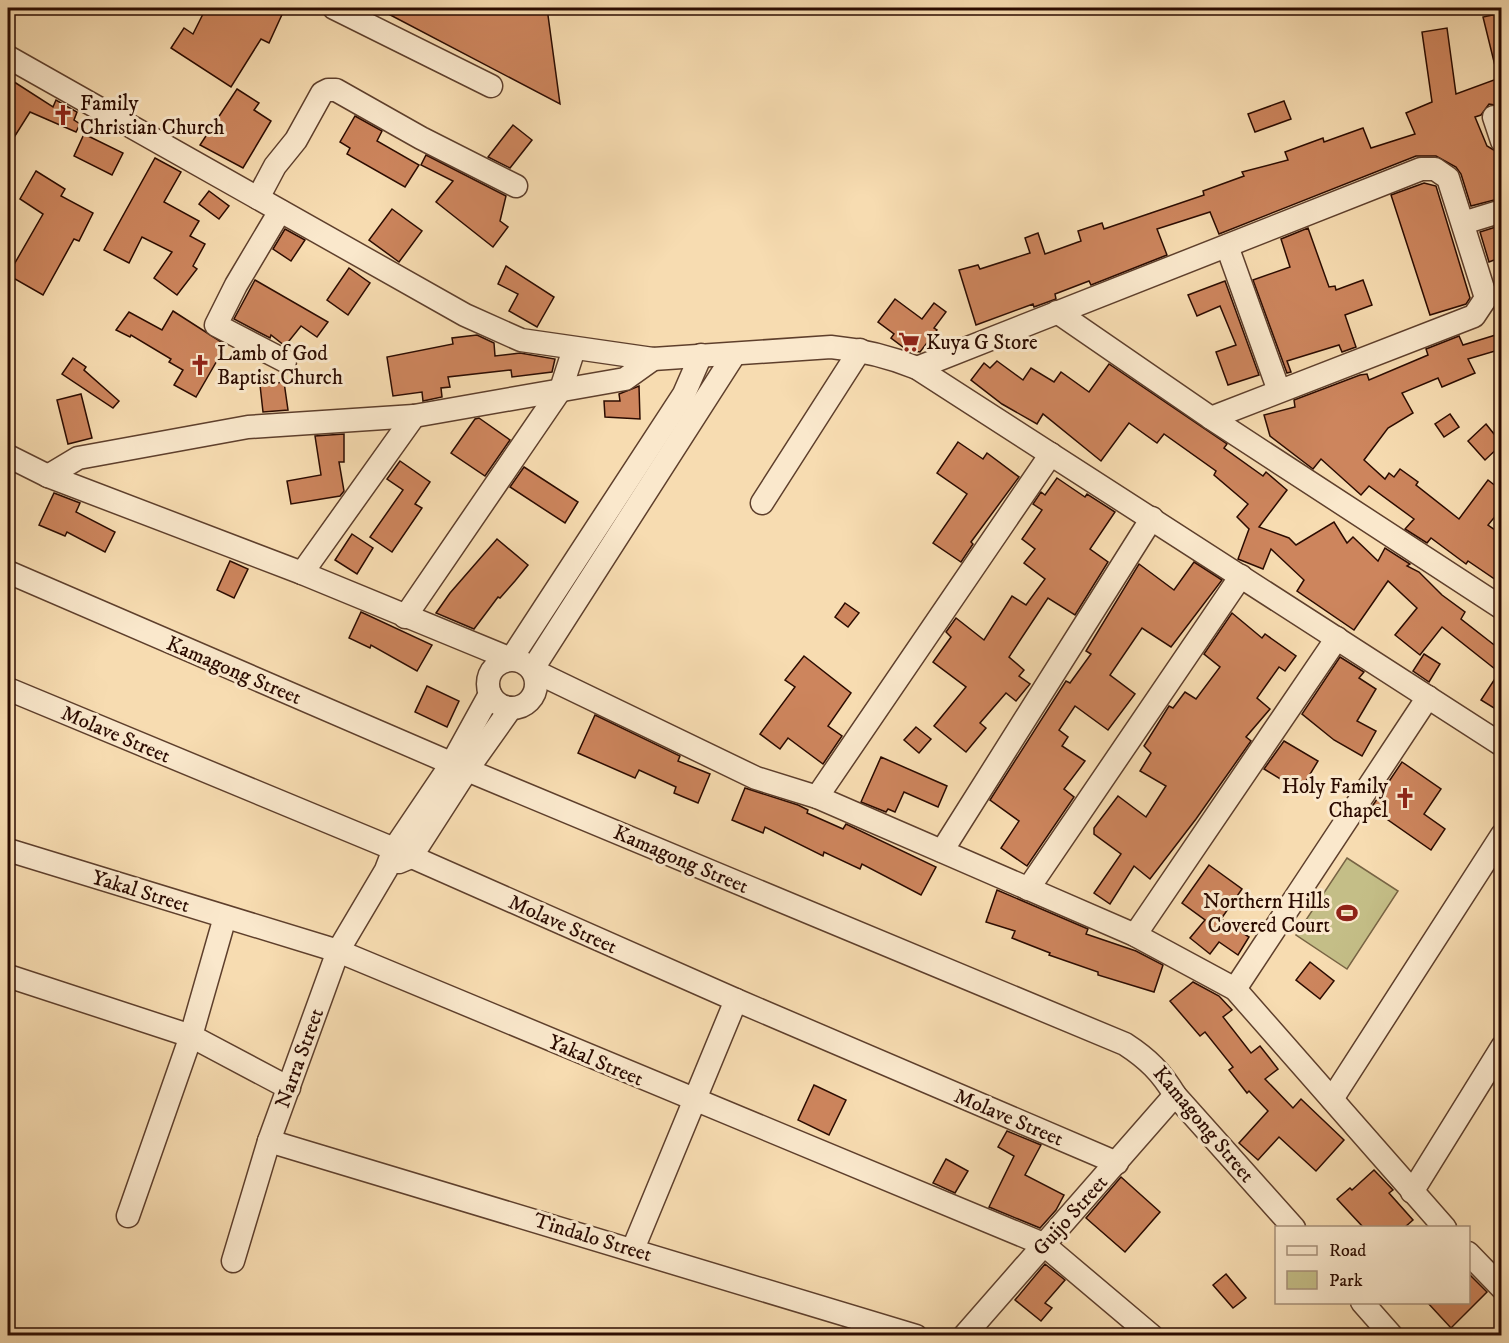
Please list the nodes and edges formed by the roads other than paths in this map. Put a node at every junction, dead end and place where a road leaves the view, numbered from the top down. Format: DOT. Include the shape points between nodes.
graph roads {
  1 [pos="333,8"];
  2 [pos="8,57"];
  3 [pos="491,86"];
  4 [pos="1494,117"];
  5 [pos="1502,141"];
  6 [pos="516,186"];
  7 [pos="258,198"];
  8 [pos="280,211"];
  9 [pos="1502,211"];
  10 [pos="1463,223"];
  11 [pos="1227,246"];
  12 [pos="1058,312"];
  13 [pos="574,349"];
  14 [pos="860,350"];
  15 [pos="701,355"];
  16 [pos="734,355"];
  17 [pos="653,359"];
  18 [pos="285,361"];
  19 [pos="917,368"];
  20 [pos="561,389"];
  21 [pos="1279,391"];
  22 [pos="414,416"];
  23 [pos="1211,418"];
  24 [pos="1051,454"];
  25 [pos="8,456"];
  26 [pos="48,476"];
  27 [pos="762,503"];
  28 [pos="1152,518"];
  29 [pos="8,572"];
  30 [pos="302,573"];
  31 [pos="1241,576"];
  32 [pos="1502,608"];
  33 [pos="405,617"];
  34 [pos="1337,638"];
  35 [pos="511,659"];
  36 [pos="532,670"];
  37 [pos="8,689"];
  38 [pos="490,694"];
  39 [pos="1428,697"];
  40 [pos="511,708"];
  41 [pos="1502,745"];
  42 [pos="459,767"];
  43 [pos="817,797"];
  44 [pos="1502,835"];
  45 [pos="8,850"];
  46 [pos="942,851"];
  47 [pos="398,857"];
  48 [pos="1028,889"];
  49 [pos="225,917"];
  50 [pos="1135,935"];
  51 [pos="338,951"];
  52 [pos="8,976"];
  53 [pos="1235,989"];
  54 [pos="736,1000"];
  55 [pos="191,1036"];
  56 [pos="1502,1047"];
  57 [pos="289,1088"];
  58 [pos="1175,1095"];
  59 [pos="1332,1099"];
  60 [pos="695,1101"];
  61 [pos="269,1141"];
  62 [pos="1118,1163"];
  63 [pos="1412,1192"];
  64 [pos="128,1216"];
  65 [pos="1293,1226"];
  66 [pos="1444,1226"];
  67 [pos="1043,1244"];
  68 [pos="633,1249"];
  69 [pos="1470,1255"];
  70 [pos="233,1261"];
  71 [pos="1502,1288"];
  72 [pos="1364,1304"];
  73 [pos="916,1335"];
  74 [pos="964,1335"];
  75 [pos="1152,1335"];
  76 [pos="1392,1335"];
  1 -- 3 [label="street"];
  2 -- 7 [label="street"];
  4 -- 5 [label="street"];
  6 -- 7 [label="street" via="336,90 328,90 322,93"];
  7 -- 8 [label="street"];
  8 -- 13 [label="street" via="465,315 521,340"];
  8 -- 18 [label="street" via="216,325"];
  9 -- 10 [label="street"];
  10 -- 11 [label="street" via="1448,178 1435,169 1421,170"];
  10 -- 21 [label="street" via="1486,298 1474,316"];
  11 -- 12 [label="street"];
  11 -- 21 [label="street"];
  12 -- 19 [label="street"];
  12 -- 23 [label="street"];
  13 -- 17 [label="street"];
  13 -- 20 [label="street"];
  14 -- 16 [label="street" via="809,347"];
  14 -- 19 [label="street"];
  14 -- 27 [label="street"];
  15 -- 16 [label="street"];
  15 -- 17 [label="street"];
  15 -- 35 [label="street" via="684,394"];
  16 -- 36 [label="street"];
  17 -- 20 [label="street" via="625,379"];
  19 -- 24 [label="street"];
  20 -- 22 [label="street"];
  20 -- 33 [label="street"];
  21 -- 23 [label="street"];
  22 -- 26 [label="street" via="248,427 78,458"];
  22 -- 30 [label="street"];
  23 -- 32 [label="street"];
  24 -- 28 [label="street"];
  24 -- 43 [label="street"];
  25 -- 26 [label="street"];
  26 -- 30 [label="street"];
  28 -- 31 [label="street"];
  28 -- 46 [label="street"];
  29 -- 42 [label="street, Kamagong Street"];
  30 -- 33 [label="street"];
  31 -- 34 [label="street"];
  31 -- 48 [label="street"];
  33 -- 35 [label="street"];
  34 -- 39 [label="street"];
  34 -- 50 [label="street"];
  35 -- 36 [label="street"];
  35 -- 38 [label="street" via="491,670"];
  36 -- 40 [label="street" via="535,692 525,704"];
  36 -- 43 [label="street" via="756,778"];
  37 -- 47 [label="street, Molave Street"];
  38 -- 40 [label="street" via="498,704"];
  38 -- 42 [label="street, Narra Street"];
  39 -- 41 [label="street"];
  39 -- 53 [label="street"];
  40 -- 42 [label="street, Narra Street"];
  42 -- 47 [label="street, Narra Street"];
  42 -- 58 [label="street, Kamagong Street" via="1125,1044 1161,1072"];
  43 -- 46 [label="street"];
  44 -- 59 [label="street"];
  45 -- 49 [label="street, Yakal Street"];
  46 -- 48 [label="street"];
  47 -- 51 [label="street, Narra Street"];
  47 -- 54 [label="street, Molave Street"];
  48 -- 50 [label="street"];
  49 -- 51 [label="street, Yakal Street"];
  49 -- 55 [label="street"];
  50 -- 53 [label="street"];
  51 -- 57 [label="street, Narra Street"];
  51 -- 60 [label="street, Yakal Street"];
  52 -- 55 [label="street"];
  53 -- 59 [label="street"];
  54 -- 60 [label="street"];
  54 -- 62 [label="street, Molave Street"];
  55 -- 57 [label="street"];
  55 -- 64 [label="street"];
  56 -- 63 [label="street"];
  57 -- 61 [label="street, Narra Street"];
  58 -- 62 [label="street, Guijo Street"];
  58 -- 65 [label="street, Kamagong Street"];
  59 -- 63 [label="street"];
  60 -- 67 [label="street, Yakal Street"];
  60 -- 68 [label="street"];
  61 -- 68 [label="street, Tindalo Street"];
  61 -- 70 [label="street, Narra Street"];
  62 -- 67 [label="street, Guijo Street"];
  63 -- 66 [label="street"];
  67 -- 74 [label="street, Guijo Street"];
  67 -- 75 [label="street, Yakal Street"];
  68 -- 73 [label="street, Tindalo Street"];
  69 -- 71 [label="street"];
  72 -- 76 [label="street"];
}
